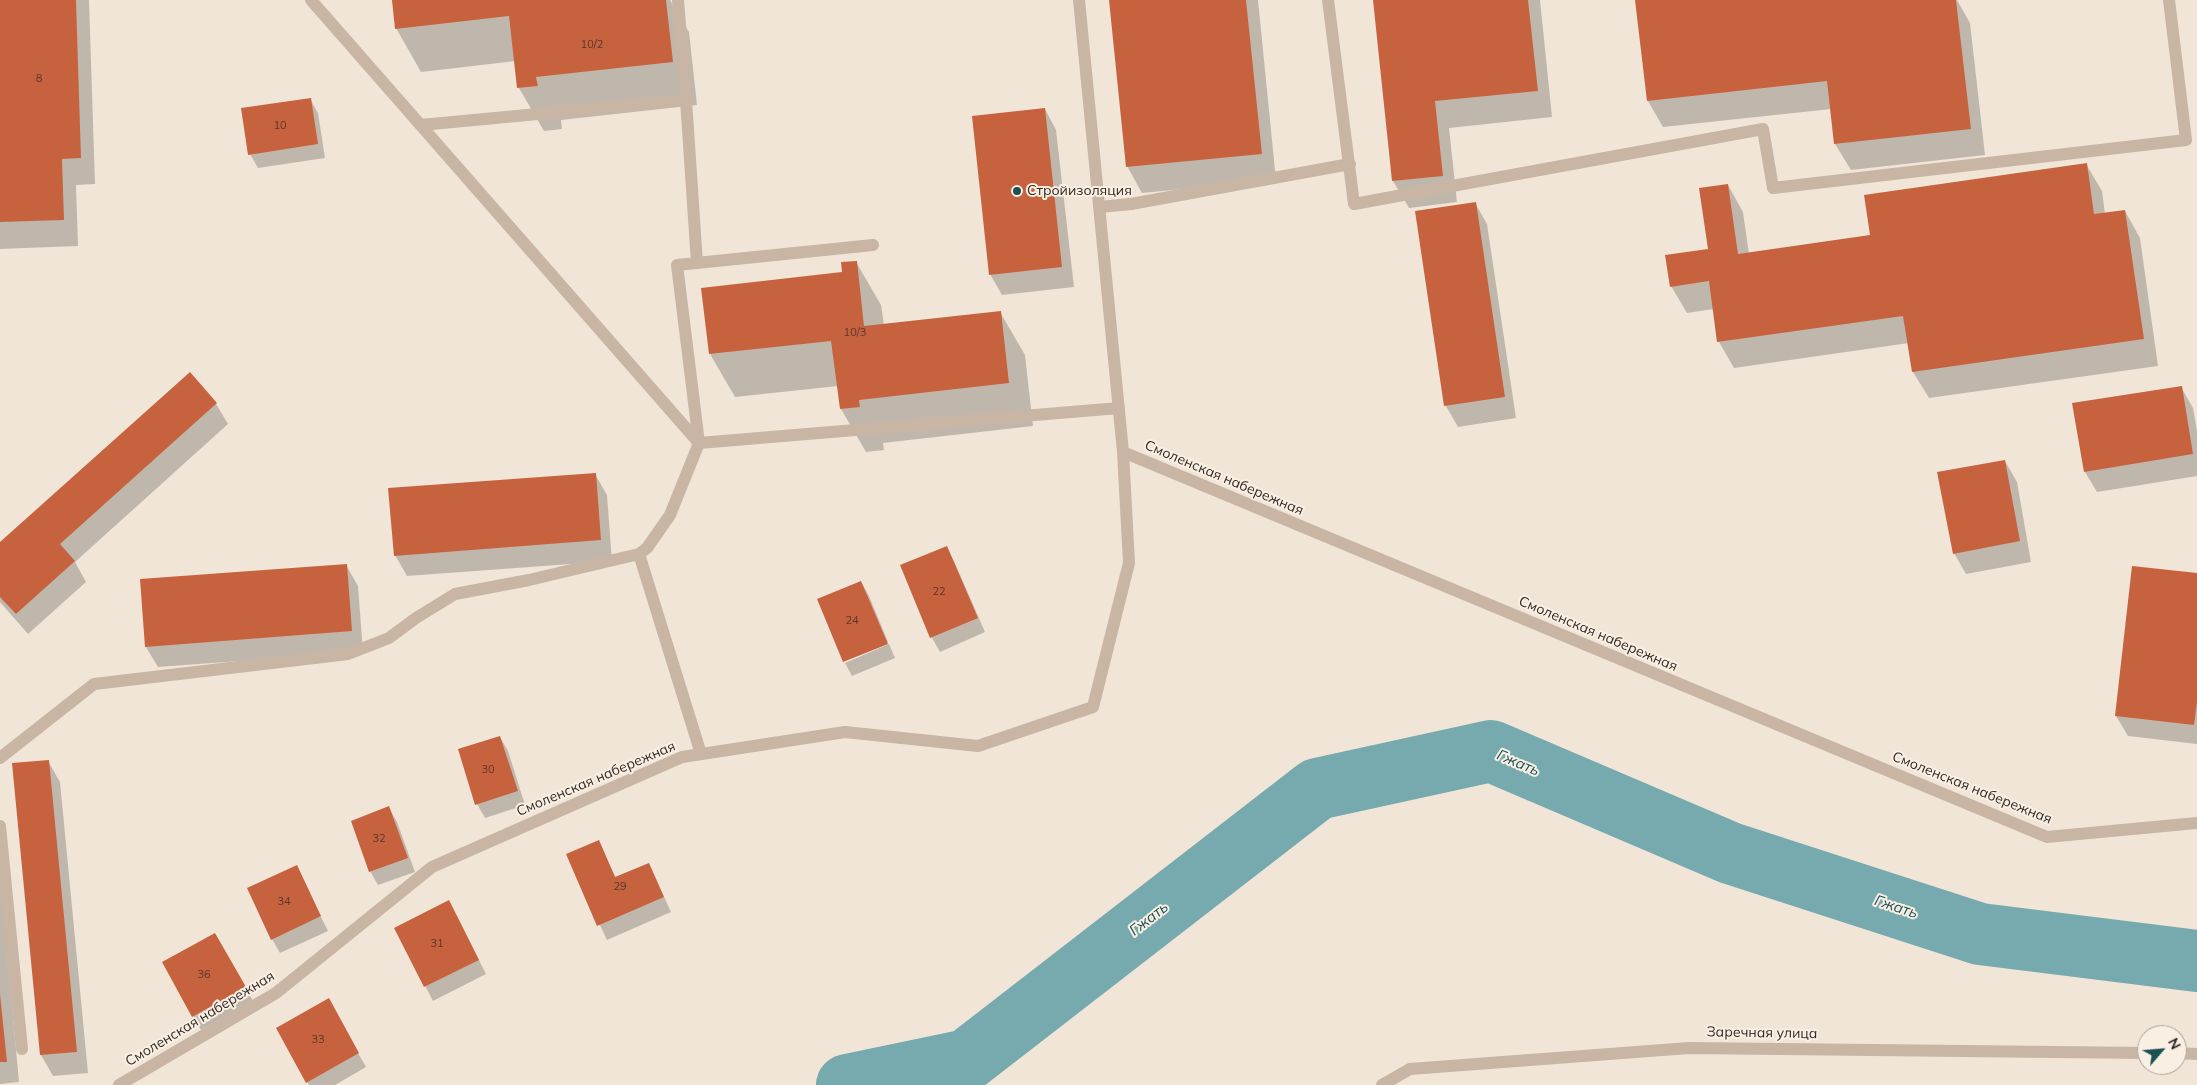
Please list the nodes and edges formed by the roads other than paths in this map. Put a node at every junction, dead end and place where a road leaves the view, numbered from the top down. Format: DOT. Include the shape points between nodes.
graph roads {
  1 [pos="311,0"];
  2 [pos="678,0"];
  3 [pos="1079,0"];
  4 [pos="1328,0"];
  5 [pos="2169,0"];
  6 [pos="686,100"];
  7 [pos="421,125"];
  8 [pos="1350,164"];
  9 [pos="1099,207"];
  10 [pos="873,245"];
  11 [pos="697,263"];
  12 [pos="1119,408"];
  13 [pos="699,443"];
  14 [pos="1123,452"];
  15 [pos="639,554"];
  16 [pos="700,754"];
  17 [pos="0,758"];
  18 [pos="2197,823"];
  19 [pos="0,826"];
  20 [pos="22,1049"];
  21 [pos="2137,1053"];
  22 [pos="119,1085"];
  23 [pos="1382,1085"];
  1 -- 7 [label="street"];
  2 -- 6 [label="street"];
  3 -- 9 [label="street"];
  4 -- 8 [label="street"];
  5 -- 8 [label="street" via="2186,140 1772,188 1763,129 1354,204"];
  6 -- 7 [label="street"];
  6 -- 11 [label="street"];
  7 -- 13 [label="street"];
  8 -- 9 [label="street"];
  9 -- 12 [label="street"];
  10 -- 11 [label="street"];
  11 -- 13 [label="street" via="677,265"];
  12 -- 13 [label="street"];
  12 -- 14 [label="street"];
  13 -- 15 [label="street" via="670,515"];
  14 -- 16 [label="street, Смоленская набережная" via="1129,562 1093,707 978,746 846,732"];
  14 -- 18 [label="street, Смоленская набережная" via="2047,837"];
  15 -- 16 [label="street"];
  15 -- 17 [label="street" via="455,594 389,638 348,654 94,684"];
  16 -- 22 [label="street, Смоленская набережная" via="682,757 432,867 276,993"];
  19 -- 20 [label="street"];
  21 -- 23 [label="street, Заречная улица" via="1689,1048 1410,1069"];
}
